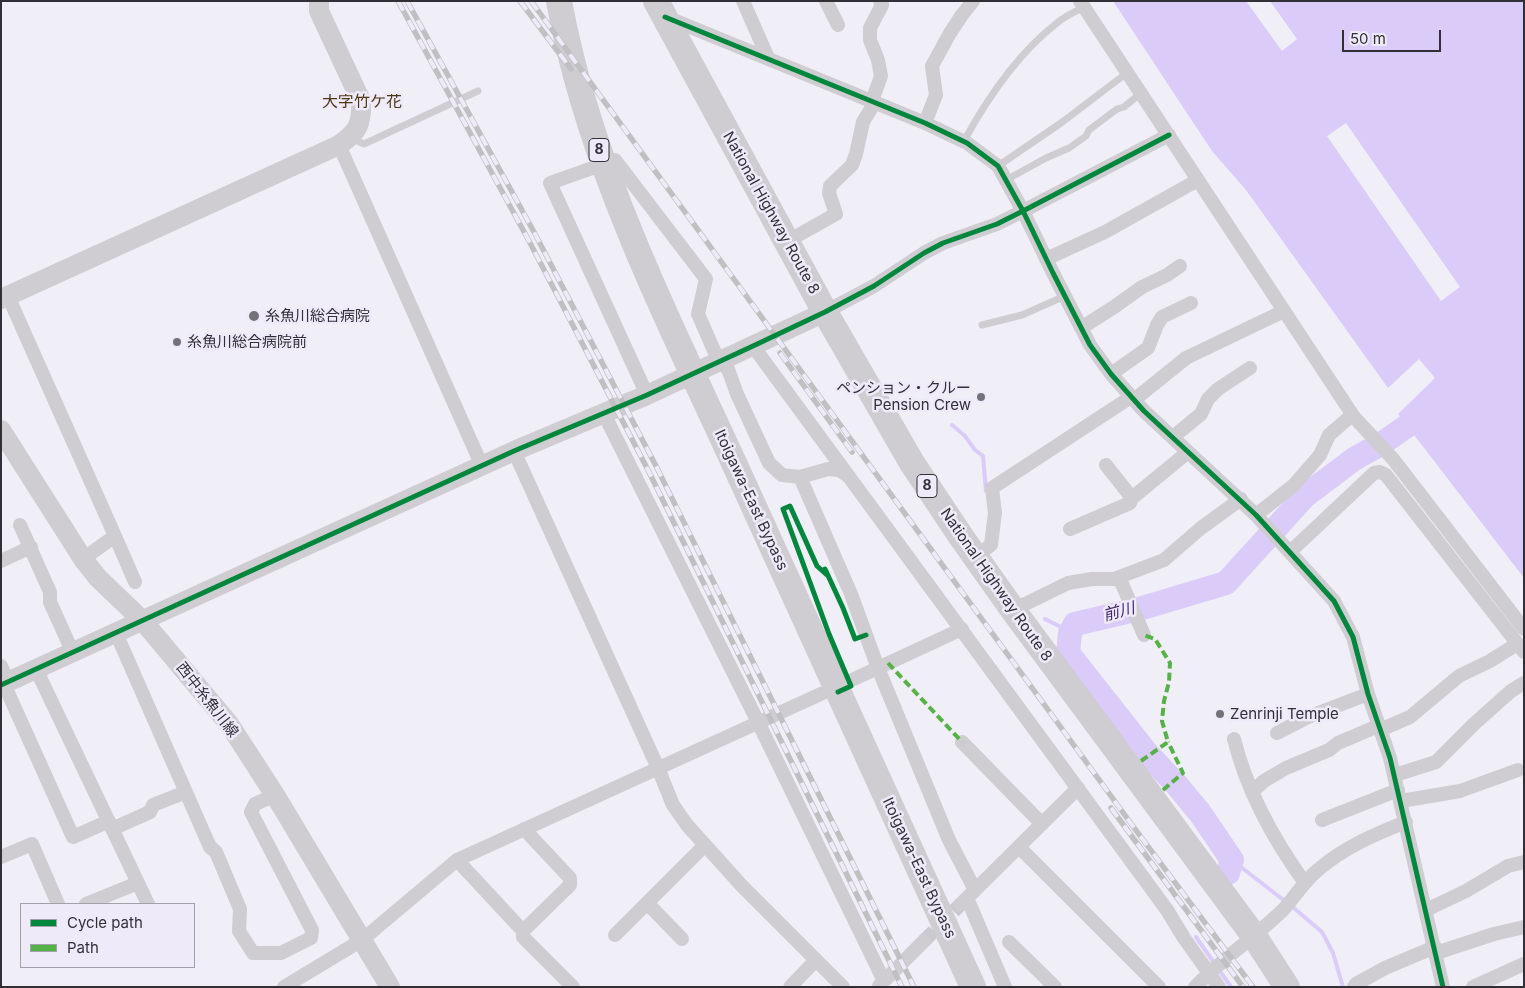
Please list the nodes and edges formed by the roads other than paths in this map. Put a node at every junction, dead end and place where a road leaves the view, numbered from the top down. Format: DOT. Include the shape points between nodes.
graph roads {
  1 [pos="319,1"];
  2 [pos="559,1"];
  3 [pos="743,1"];
  4 [pos="826,1"];
  5 [pos="973,1"];
  6 [pos="884,3"];
  7 [pos="1082,4"];
  8 [pos="664,7"];
  9 [pos="838,25"];
  10 [pos="768,58"];
  11 [pos="1128,72"];
  12 [pos="478,91"];
  13 [pos="1141,93"];
  14 [pos="873,102"];
  15 [pos="925,123"];
  16 [pos="1169,135"];
  17 [pos="964,141"];
  18 [pos="344,142"];
  19 [pos="998,166"];
  20 [pos="1006,180"];
  21 [pos="1198,180"];
  22 [pos="1024,212"];
  23 [pos="786,242"];
  24 [pos="1046,259"];
  25 [pos="1180,266"];
  26 [pos="1064,296"];
  27 [pos="4,297"];
  28 [pos="1191,303"];
  29 [pos="1284,310"];
  30 [pos="825,312"];
  31 [pos="982,325"];
  32 [pos="1081,328"];
  33 [pos="754,346"];
  34 [pos="719,362"];
  35 [pos="1250,368"];
  36 [pos="1111,374"];
  37 [pos="646,395"];
  38 [pos="1133,399"];
  39 [pos="603,412"];
  40 [pos="1353,416"];
  41 [pos="1,430"];
  42 [pos="1173,438"];
  43 [pos="514,451"];
  44 [pos="1188,452"];
  45 [pos="1106,465"];
  46 [pos="482,466"];
  47 [pos="849,476"];
  48 [pos="800,478"];
  49 [pos="1132,498"];
  50 [pos="1241,499"];
  51 [pos="1259,518"];
  52 [pos="20,525"];
  53 [pos="1070,529"];
  54 [pos="115,536"];
  55 [pos="30,547"];
  56 [pos="1288,548"];
  57 [pos="975,557"];
  58 [pos="83,559"];
  59 [pos="1,560"];
  60 [pos="1119,577"];
  61 [pos="135,582"];
  62 [pos="1013,610"];
  63 [pos="143,621"];
  64 [pos="962,629"];
  65 [pos="1524,629"];
  66 [pos="116,633"];
  67 [pos="1144,635"];
  68 [pos="1520,648"];
  69 [pos="73,652"];
  70 [pos="878,668"];
  71 [pos="36,669"];
  72 [pos="4,679"];
  73 [pos="854,680"];
  74 [pos="1524,684"];
  75 [pos="823,693"];
  76 [pos="1368,694"];
  77 [pos="758,722"];
  78 [pos="1379,728"];
  79 [pos="1277,733"];
  80 [pos="1234,739"];
  81 [pos="962,742"];
  82 [pos="658,768"];
  83 [pos="1518,770"];
  84 [pos="1395,775"];
  85 [pos="1078,788"];
  86 [pos="1253,791"];
  87 [pos="186,792"];
  88 [pos="275,795"];
  89 [pos="1400,796"];
  90 [pos="1322,820"];
  91 [pos="1406,822"];
  92 [pos="1042,824"];
  93 [pos="110,825"];
  94 [pos="524,829"];
  95 [pos="706,845"];
  96 [pos="1019,846"];
  97 [pos="1,857"];
  98 [pos="457,860"];
  99 [pos="1524,862"];
  100 [pos="138,882"];
  101 [pos="1304,883"];
  102 [pos="967,897"];
  103 [pos="58,903"];
  104 [pos="88,903"];
  105 [pos="148,903"];
  106 [pos="647,903"];
  107 [pos="1426,910"];
  108 [pos="1524,927"];
  109 [pos="523,931"];
  110 [pos="615,935"];
  111 [pos="1254,936"];
  112 [pos="682,939"];
  113 [pos="362,940"];
  114 [pos="924,940"];
  115 [pos="1009,942"];
  116 [pos="1435,950"];
  117 [pos="816,960"];
  118 [pos="1524,964"];
  119 [pos="1209,973"];
  120 [pos="881,984"];
  121 [pos="284,987"];
  122 [pos="390,987"];
  123 [pos="573,987"];
  124 [pos="790,987"];
  125 [pos="843,987"];
  126 [pos="973,987"];
  127 [pos="1006,987"];
  128 [pos="1055,987"];
  129 [pos="1159,987"];
  130 [pos="1195,987"];
  131 [pos="1219,987"];
  132 [pos="1287,987"];
  133 [pos="1354,987"];
  134 [pos="1444,987"];
  135 [pos="1473,987"];
  1 -- 18 [label="street" via="319,11 361,101 362,116 358,128"];
  2 -- 126 [label="highway, Itoigawa-East Bypass / 8" via="576,80 619,202 656,292"];
  3 -- 10 [label="street"];
  4 -- 9 [label="street"];
  5 -- 15 [label="street" via="950,32 932,66 936,95"];
  6 -- 14 [label="street" via="870,28 870,40 881,76"];
  7 -- 11 [label="street"];
  7 -- 17 [label="lane" via="1058,22 1015,64 996,87"];
  8 -- 10 [label="street"];
  8 -- 23 [label="highway, National Highway Route 8 / 8"];
  10 -- 14 [label="street"];
  11 -- 13 [label="street"];
  11 -- 19 [label="lane"];
  12 -- 18 [label="lane" via="364,144"];
  13 -- 16 [label="street"];
  13 -- 20 [label="lane" via="1124,107 1117,108 1069,148"];
  14 -- 15 [label="street"];
  14 -- 23 [label="street" via="863,122 852,165 830,186 836,214"];
  15 -- 17 [label="street"];
  16 -- 21 [label="street"];
  16 -- 22 [label="street"];
  17 -- 19 [label="street"];
  18 -- 27 [label="street"];
  18 -- 46 [label="street"];
  19 -- 20 [label="street"];
  20 -- 22 [label="street"];
  21 -- 24 [label="street" via="1105,232"];
  21 -- 29 [label="street"];
  22 -- 24 [label="street"];
  22 -- 30 [label="street" via="936,246 874,286"];
  23 -- 30 [label="highway, National Highway Route 8 / 8"];
  24 -- 26 [label="street"];
  25 -- 32 [label="street"];
  26 -- 31 [label="lane" via="1022,315"];
  26 -- 32 [label="street"];
  27 -- 54 [label="street"];
  28 -- 36 [label="street" via="1162,317 1148,348"];
  29 -- 38 [label="street" via="1186,358"];
  29 -- 40 [label="street"];
  30 -- 33 [label="street"];
  30 -- 57 [label="highway, National Highway Route 8 / 8" via="912,463"];
  32 -- 36 [label="street"];
  33 -- 34 [label="street"];
  33 -- 47 [label="street"];
  34 -- 37 [label="street"];
  34 -- 37 [label="street" via="698,314 706,280 615,160 550,183"];
  34 -- 48 [label="street" via="728,369 769,463 782,476"];
  35 -- 42 [label="street" via="1218,389 1208,399 1201,414"];
  36 -- 38 [label="street"];
  37 -- 39 [label="street"];
  38 -- 42 [label="street"];
  38 -- 57 [label="street" via="992,488 995,513 992,545"];
  39 -- 43 [label="street"];
  39 -- 77 [label="street"];
  40 -- 51 [label="street" via="1329,435 1320,456"];
  40 -- 65 [label="street" via="1393,459"];
  41 -- 58 [label="street, 西中糸魚川線"];
  42 -- 44 [label="street"];
  43 -- 46 [label="street"];
  43 -- 82 [label="street"];
  44 -- 49 [label="street"];
  44 -- 50 [label="street"];
  45 -- 49 [label="street"];
  46 -- 63 [label="street"];
  47 -- 48 [label="street" via="839,470 828,469"];
  47 -- 64 [label="street"];
  48 -- 70 [label="street" via="851,594"];
  49 -- 53 [label="street" via="1130,503"];
  50 -- 51 [label="street"];
  50 -- 60 [label="street" via="1164,560"];
  51 -- 56 [label="street"];
  52 -- 55 [label="street"];
  54 -- 58 [label="street"];
  54 -- 61 [label="street"];
  55 -- 59 [label="street"];
  55 -- 69 [label="street"];
  56 -- 68 [label="street" via="1374,473 1386,474"];
  56 -- 76 [label="street" via="1334,601 1353,637"];
  57 -- 62 [label="highway, National Highway Route 8 / 8"];
  58 -- 63 [label="street, 西中糸魚川線"];
  60 -- 62 [label="street" via="1068,583"];
  60 -- 67 [label="street"];
  62 -- 111 [label="highway, National Highway Route 8 / 8"];
  63 -- 66 [label="street"];
  63 -- 88 [label="street, 西中糸魚川線" via="229,724"];
  64 -- 70 [label="street"];
  64 -- 85 [label="street"];
  66 -- 69 [label="street"];
  66 -- 87 [label="street"];
  68 -- 78 [label="street" via="1458,676 1410,717"];
  69 -- 71 [label="street"];
  70 -- 73 [label="street"];
  70 -- 102 [label="street" via="949,840"];
  71 -- 72 [label="street"];
  71 -- 93 [label="street"];
  72 -- 93 [label="street" via="72,837"];
  74 -- 84 [label="street" via="1511,691 1436,762"];
  75 -- 77 [label="street"];
  76 -- 78 [label="street"];
  76 -- 79 [label="street"];
  77 -- 82 [label="street"];
  77 -- 120 [label="street"];
  78 -- 84 [label="street"];
  78 -- 86 [label="street" via="1286,768"];
  80 -- 86 [label="street"];
  81 -- 92 [label="street"];
  82 -- 94 [label="street"];
  82 -- 95 [label="street" via="673,805"];
  83 -- 89 [label="street" via="1460,791"];
  84 -- 89 [label="street"];
  85 -- 92 [label="street"];
  85 -- 119 [label="street"];
  86 -- 101 [label="street" via="1270,832"];
  87 -- 88 [label="street" via="240,909 239,931 253,953 281,953 311,938 312,930 251,812 255,804"];
  87 -- 93 [label="street" via="154,806 150,812"];
  88 -- 113 [label="street, 西中糸魚川線"];
  89 -- 90 [label="street"];
  89 -- 91 [label="street"];
  91 -- 101 [label="street" via="1339,854"];
  91 -- 107 [label="street"];
  92 -- 96 [label="street"];
  93 -- 100 [label="street"];
  94 -- 98 [label="street"];
  94 -- 109 [label="street" via="570,878 570,885"];
  95 -- 106 [label="street"];
  95 -- 117 [label="street"];
  96 -- 102 [label="street"];
  96 -- 129 [label="street"];
  97 -- 103 [label="street" via="32,844"];
  98 -- 109 [label="street"];
  98 -- 113 [label="street"];
  99 -- 107 [label="street" via="1508,866"];
  100 -- 104 [label="street"];
  100 -- 105 [label="street"];
  101 -- 111 [label="street" via="1283,909"];
  102 -- 127 [label="street"];
  106 -- 110 [label="street"];
  106 -- 112 [label="street"];
  107 -- 116 [label="street"];
  108 -- 116 [label="street"];
  109 -- 123 [label="street" via="523,937"];
  111 -- 119 [label="street"];
  111 -- 132 [label="highway, National Highway Route 8 / 8"];
  113 -- 121 [label="street"];
  113 -- 122 [label="street, 西中糸魚川線"];
  114 -- 120 [label="street"];
  115 -- 128 [label="street"];
  116 -- 133 [label="street" via="1385,968"];
  116 -- 134 [label="street"];
  117 -- 124 [label="street"];
  117 -- 125 [label="street"];
  118 -- 135 [label="street"];
  119 -- 130 [label="street"];
  119 -- 131 [label="street"];
}
